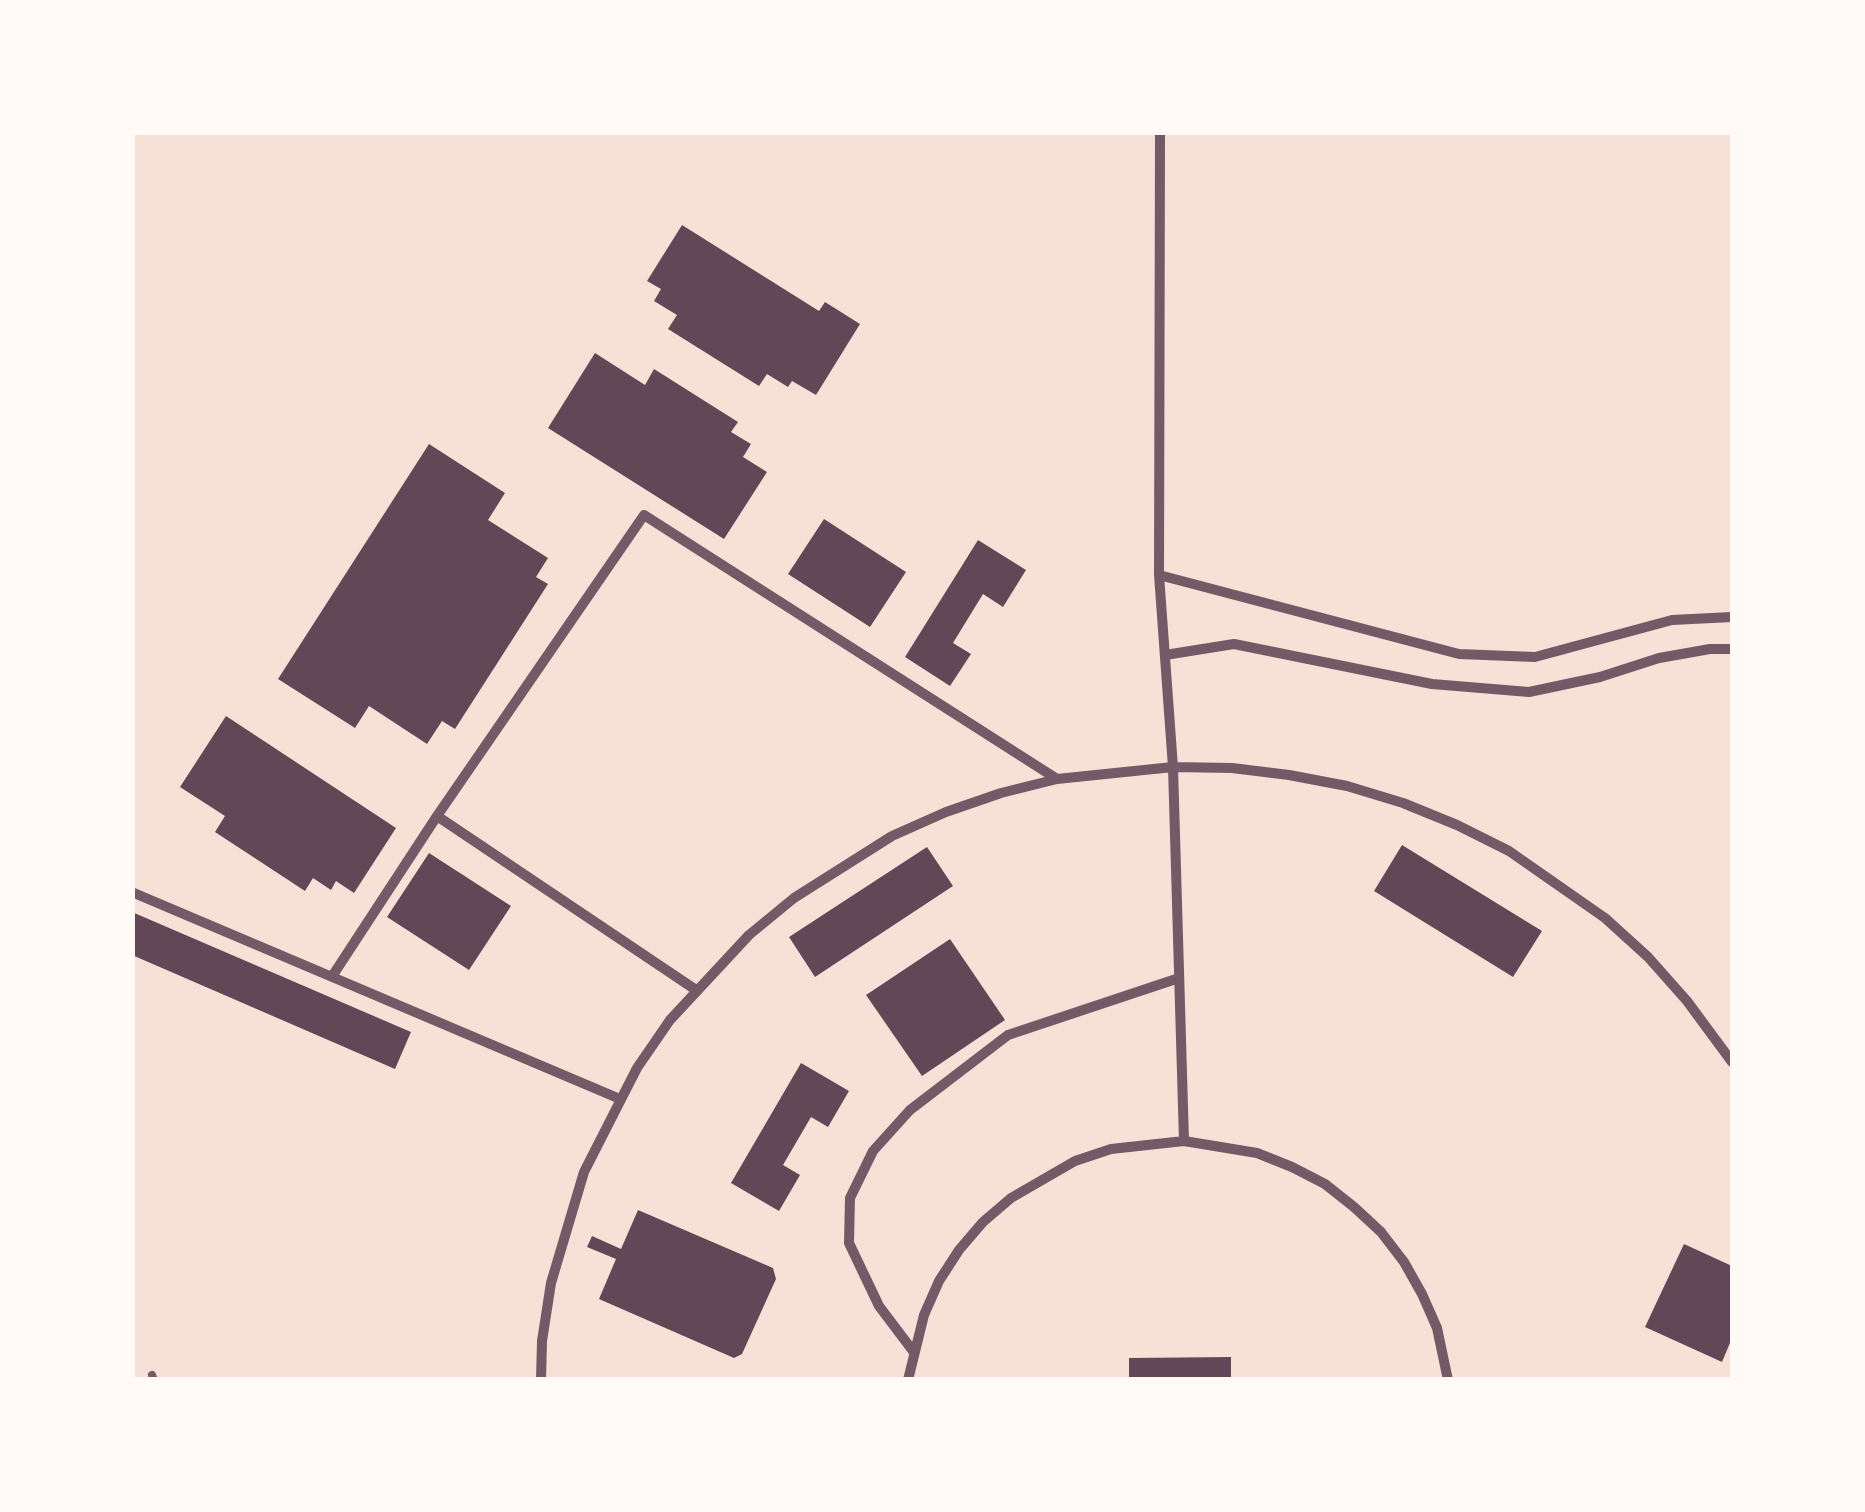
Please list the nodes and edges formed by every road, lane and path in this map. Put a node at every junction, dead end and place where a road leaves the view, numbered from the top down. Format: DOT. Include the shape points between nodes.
graph roads {
  1 [pos="1160,132"];
  2 [pos="1159,574"];
  3 [pos="1732,617"];
  4 [pos="1732,649"];
  5 [pos="1165,655"];
  6 [pos="1173,766"];
  7 [pos="1057,779"];
  8 [pos="438,816"];
  9 [pos="134,893"];
  10 [pos="333,975"];
  11 [pos="1180,978"];
  12 [pos="696,990"];
  13 [pos="1732,1062"];
  14 [pos="620,1100"];
  15 [pos="1184,1141"];
  16 [pos="913,1350"];
  17 [pos="542,1380"];
  18 [pos="908,1380"];
  19 [pos="1448,1380"];
  1 -- 2 [label="street"];
  2 -- 3 [label="street" via="1460,654 1534,657 1672,620"];
  2 -- 5 [label="street"];
  4 -- 5 [label="street" via="1658,658 1529,692 1432,684 1234,644"];
  5 -- 6 [label="street"];
  6 -- 7 [label="street"];
  6 -- 11 [label="street"];
  6 -- 13 [label="street" via="1290,774 1346,786 1457,825 1509,852 1605,918 1648,957"];
  7 -- 8 [label="street" via="644,515"];
  7 -- 12 [label="street" via="946,812 842,865 749,935"];
  8 -- 10 [label="street"];
  8 -- 12 [label="street"];
  9 -- 10 [label="street"];
  10 -- 14 [label="street"];
  11 -- 15 [label="street"];
  11 -- 16 [label="street" via="1008,1034 910,1110 873,1151 850,1198 849,1243 880,1306"];
  12 -- 14 [label="street"];
  14 -- 17 [label="street" via="566,1226 551,1283"];
  15 -- 16 [label="street" via="1093,1155 1011,1198 959,1250"];
  15 -- 19 [label="street" via="1274,1160 1325,1184 1354,1207 1381,1232 1422,1294"];
  16 -- 18 [label="street"];
}
